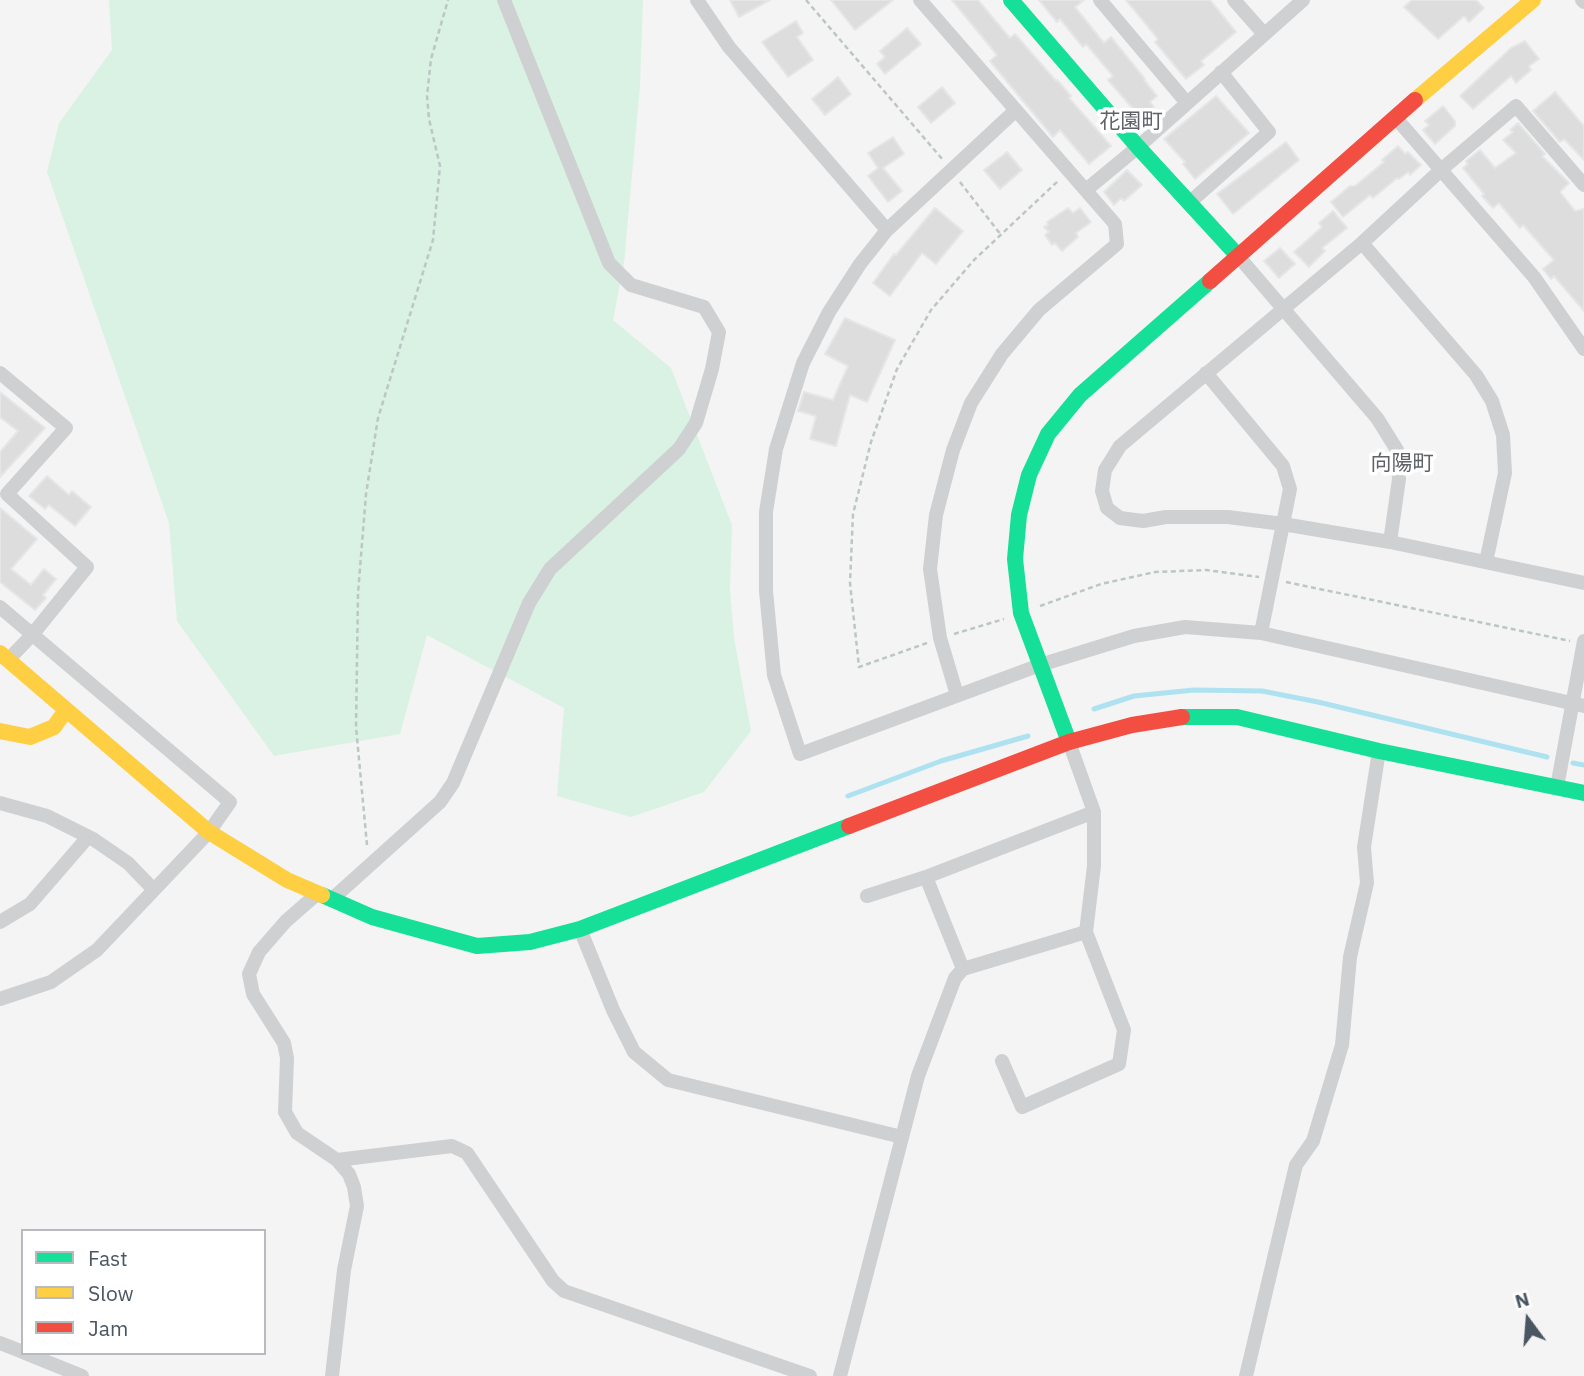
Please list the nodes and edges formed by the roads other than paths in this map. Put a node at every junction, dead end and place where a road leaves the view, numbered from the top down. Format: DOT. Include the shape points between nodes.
graph roads {
  1 [pos="504,0"];
  2 [pos="697,0"];
  3 [pos="920,0"];
  4 [pos="1011,0"];
  5 [pos="1100,0"];
  6 [pos="1234,0"];
  7 [pos="1303,0"];
  8 [pos="1533,0"];
  9 [pos="1264,34"];
  10 [pos="1220,72"];
  11 [pos="1187,103"];
  12 [pos="1016,110"];
  13 [pos="1395,117"];
  14 [pos="1138,147"];
  15 [pos="1442,169"];
  16 [pos="1583,182"];
  17 [pos="1086,190"];
  18 [pos="1189,203"];
  19 [pos="887,230"];
  20 [pos="1362,243"];
  21 [pos="1238,256"];
  22 [pos="1282,309"];
  23 [pos="1584,349"];
  24 [pos="0,373"];
  25 [pos="1206,373"];
  26 [pos="4,491"];
  27 [pos="1283,524"];
  28 [pos="1390,542"];
  29 [pos="1486,562"];
  30 [pos="1584,583"];
  31 [pos="0,607"];
  32 [pos="1261,633"];
  33 [pos="32,635"];
  34 [pos="1584,643"];
  35 [pos="4,657"];
  36 [pos="1040,665"];
  37 [pos="957,695"];
  38 [pos="1578,705"];
  39 [pos="66,710"];
  40 [pos="0,731"];
  41 [pos="1069,742"];
  42 [pos="1379,751"];
  43 [pos="1557,787"];
  44 [pos="1584,793"];
  45 [pos="0,803"];
  46 [pos="1094,812"];
  47 [pos="209,832"];
  48 [pos="88,837"];
  49 [pos="926,877"];
  50 [pos="154,890"];
  51 [pos="867,896"];
  52 [pos="324,897"];
  53 [pos="0,922"];
  54 [pos="580,929"];
  55 [pos="1086,932"];
  56 [pos="963,969"];
  57 [pos="0,999"];
  58 [pos="1002,1061"];
  59 [pos="902,1137"];
  60 [pos="337,1160"];
  61 [pos="0,1343"];
  62 [pos="21,1352"];
  63 [pos="29,1355"];
  64 [pos="82,1376"];
  65 [pos="332,1376"];
  66 [pos="810,1376"];
  67 [pos="840,1376"];
  68 [pos="1246,1376"];
  1 -- 52 [label="street" via="609,263 631,285 704,307 719,332 712,369 696,422 679,449 550,569 528,603 453,783 440,802 370,866"];
  2 -- 19 [label="street" via="729,47"];
  3 -- 12 [label="street"];
  4 -- 14 [label="street"];
  5 -- 11 [label="street"];
  6 -- 9 [label="street"];
  7 -- 9 [label="street"];
  8 -- 13 [label="street"];
  9 -- 10 [label="street"];
  10 -- 11 [label="street"];
  10 -- 18 [label="street" via="1269,132"];
  11 -- 14 [label="street"];
  12 -- 17 [label="street"];
  12 -- 19 [label="street"];
  13 -- 15 [label="street"];
  13 -- 21 [label="street"];
  14 -- 17 [label="street"];
  14 -- 18 [label="street"];
  15 -- 16 [label="street" via="1516,106"];
  15 -- 20 [label="street"];
  15 -- 23 [label="street" via="1534,277"];
  17 -- 37 [label="street" via="1115,225 1117,244 1039,310 1002,354 971,403 936,515 930,569 940,638"];
  18 -- 21 [label="street"];
  19 -- 37 [label="street" via="829,312 803,363 776,449 766,512 766,591 774,675 800,754"];
  20 -- 22 [label="street"];
  20 -- 29 [label="street" via="1476,376 1492,401 1503,435 1504,473"];
  21 -- 22 [label="street"];
  21 -- 36 [label="street" via="1080,395 1048,434 1029,475 1015,559 1021,613"];
  22 -- 25 [label="street"];
  22 -- 28 [label="street" via="1377,418 1397,450 1399,479"];
  24 -- 26 [label="street" via="66,429"];
  25 -- 27 [label="street" via="1283,466 1290,489"];
  25 -- 27 [label="street" via="1120,446 1105,470 1102,491 1107,508 1120,518 1143,521 1228,517"];
  26 -- 33 [label="street" via="87,567"];
  27 -- 28 [label="street"];
  27 -- 32 [label="street"];
  28 -- 29 [label="street"];
  29 -- 30 [label="street"];
  31 -- 33 [label="street"];
  32 -- 36 [label="street" via="1185,627 1134,636"];
  32 -- 38 [label="street"];
  33 -- 35 [label="street"];
  33 -- 47 [label="street" via="230,802"];
  34 -- 38 [label="street"];
  35 -- 39 [label="street"];
  36 -- 37 [label="street"];
  36 -- 41 [label="street"];
  38 -- 43 [label="street"];
  39 -- 40 [label="street" via="54,726 30,737"];
  39 -- 47 [label="street"];
  41 -- 42 [label="street" via="1132,724 1212,716 1237,717"];
  41 -- 46 [label="street"];
  41 -- 54 [label="street"];
  42 -- 43 [label="street"];
  42 -- 68 [label="street" via="1364,848 1367,883 1350,957 1342,1045 1313,1141 1296,1165"];
  43 -- 44 [label="street"];
  45 -- 48 [label="street" via="47,816"];
  46 -- 49 [label="street"];
  46 -- 55 [label="street" via="1094,866"];
  47 -- 50 [label="street"];
  47 -- 52 [label="street"];
  48 -- 50 [label="street" via="128,863"];
  48 -- 53 [label="street" via="30,904"];
  49 -- 51 [label="street"];
  49 -- 56 [label="street"];
  50 -- 57 [label="street" via="97,950 51,982"];
  52 -- 54 [label="street" via="372,917 477,946 530,942"];
  52 -- 60 [label="street" via="286,920 259,952 249,974 253,994 284,1043 285,1112 297,1133"];
  54 -- 59 [label="street" via="634,1052 668,1080"];
  55 -- 56 [label="street"];
  55 -- 58 [label="street" via="1124,1030 1119,1064 1022,1107"];
  56 -- 59 [label="street" via="955,978 918,1076"];
  59 -- 67 [label="street"];
  60 -- 65 [label="street" via="349,1174 357,1206 342,1282"];
  60 -- 66 [label="street" via="452,1146 467,1153 564,1291"];
  61 -- 62 [label="street"];
  63 -- 64 [label="street"];
}
